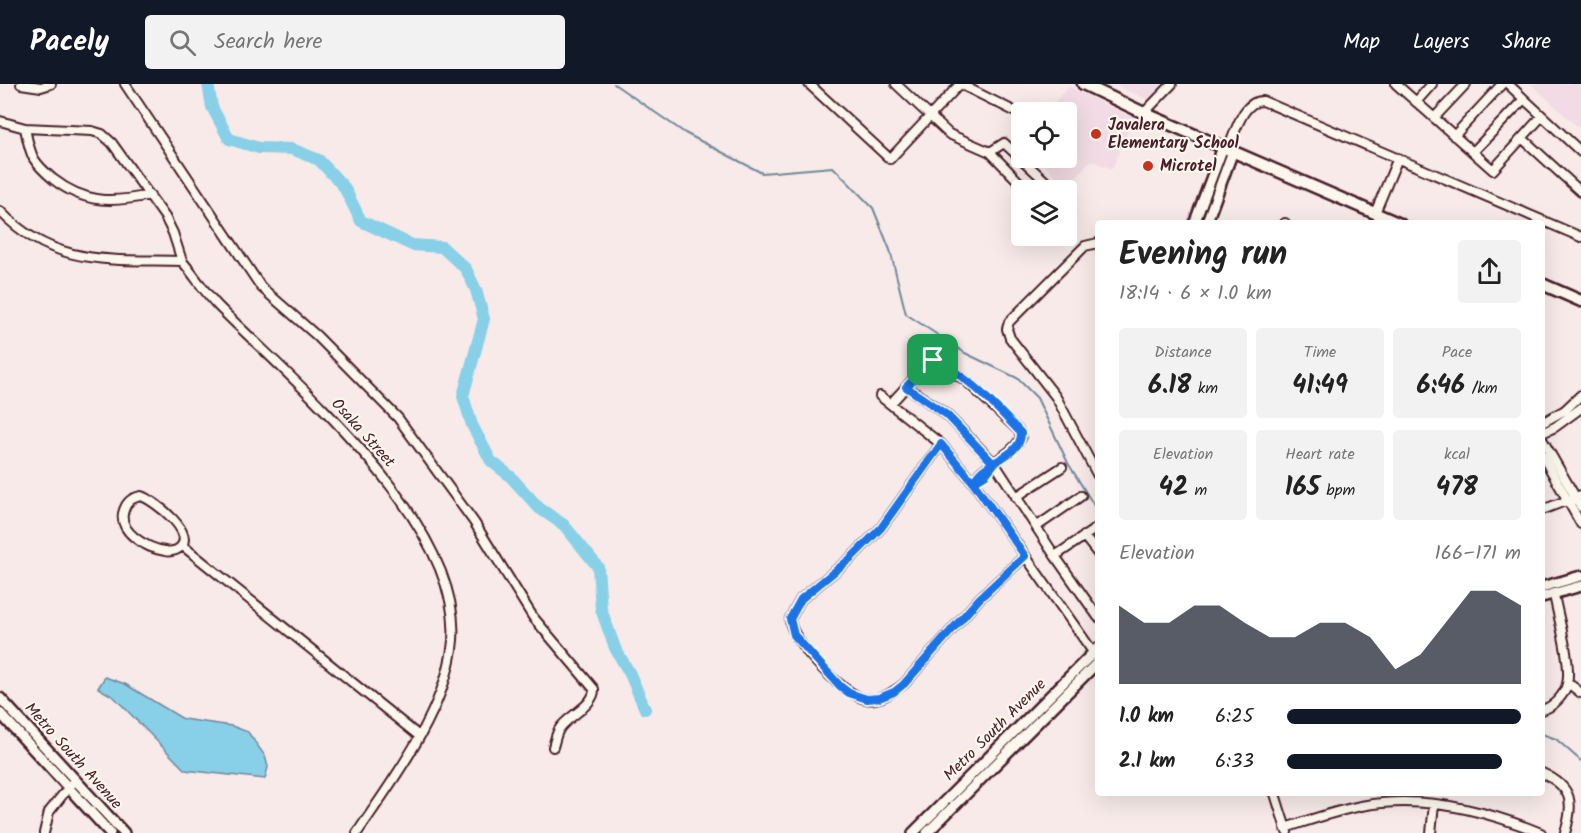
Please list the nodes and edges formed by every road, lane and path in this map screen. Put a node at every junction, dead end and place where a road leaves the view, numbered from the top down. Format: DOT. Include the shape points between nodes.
graph roads {
  1 [pos="21,84"];
  2 [pos="51,84"];
  3 [pos="125,84"];
  4 [pos="809,84"];
  5 [pos="896,84"];
  6 [pos="960,84"];
  7 [pos="1083,84"];
  8 [pos="1172,84"];
  9 [pos="1396,84"];
  10 [pos="1432,84"];
  11 [pos="1466,84"];
  12 [pos="1502,84"];
  13 [pos="1508,84"];
  14 [pos="1524,99"];
  15 [pos="1416,102"];
  16 [pos="1011,110"];
  17 [pos="1144,113"];
  18 [pos="1542,116"];
  19 [pos="930,117"];
  20 [pos="1434,118"];
  21 [pos="0,121"];
  22 [pos="25,128"];
  23 [pos="1454,136"];
  24 [pos="1522,138"];
  25 [pos="1228,149"];
  26 [pos="990,152"];
  27 [pos="1473,152"];
  28 [pos="1581,152"];
  29 [pos="1398,159"];
  30 [pos="1017,180"];
  31 [pos="1044,180"];
  32 [pos="1581,192"];
  33 [pos="150,195"];
  34 [pos="0,211"];
  35 [pos="1375,213"];
  36 [pos="1196,220"];
  37 [pos="1207,220"];
  38 [pos="1391,220"];
  39 [pos="1541,220"];
  40 [pos="1545,222"];
  41 [pos="1581,237"];
  42 [pos="1095,244"];
  43 [pos="182,261"];
  44 [pos="1545,285"];
  45 [pos="1581,301"];
  46 [pos="906,387"];
  47 [pos="1581,395"];
  48 [pos="880,396"];
  49 [pos="894,400"];
  50 [pos="1581,408"];
  51 [pos="1545,421"];
  52 [pos="1545,432"];
  53 [pos="941,444"];
  54 [pos="1545,444"];
  55 [pos="1545,459"];
  56 [pos="994,464"];
  57 [pos="1062,467"];
  58 [pos="1095,470"];
  59 [pos="973,482"];
  60 [pos="1081,496"];
  61 [pos="1016,497"];
  62 [pos="1575,498"];
  63 [pos="1581,507"];
  64 [pos="1545,509"];
  65 [pos="1581,524"];
  66 [pos="1036,527"];
  67 [pos="1095,529"];
  68 [pos="1084,536"];
  69 [pos="183,546"];
  70 [pos="1095,550"];
  71 [pos="1025,556"];
  72 [pos="1055,556"];
  73 [pos="1581,576"];
  74 [pos="1545,586"];
  75 [pos="1581,586"];
  76 [pos="1554,595"];
  77 [pos="1545,596"];
  78 [pos="1095,609"];
  79 [pos="1095,652"];
  80 [pos="1095,657"];
  81 [pos="1095,657"];
  82 [pos="1567,685"];
  83 [pos="1581,693"];
  84 [pos="0,698"];
  85 [pos="1545,709"];
  86 [pos="0,713"];
  87 [pos="419,736"];
  88 [pos="553,747"];
  89 [pos="1545,775"];
  90 [pos="71,784"];
  91 [pos="1276,796"];
  92 [pos="1434,804"];
  93 [pos="1286,831"];
  94 [pos="44,833"];
  95 [pos="110,833"];
  96 [pos="124,833"];
  97 [pos="357,833"];
  98 [pos="913,833"];
  99 [pos="927,833"];
  100 [pos="1431,833"];
  101 [pos="1541,833"];
  102 [pos="1565,833"];
  1 -- 2 [label="street"];
  3 -- 88 [label="street" via="261,287 317,336 398,418 474,522 533,617 594,688 585,707 559,729"];
  4 -- 19 [label="street" via="889,158"];
  5 -- 19 [label="street"];
  6 -- 16 [label="street"];
  6 -- 19 [label="street"];
  7 -- 17 [label="main road"];
  8 -- 17 [label="street"];
  9 -- 15 [label="street"];
  10 -- 15 [label="street"];
  11 -- 20 [label="street"];
  12 -- 23 [label="street"];
  13 -- 14 [label="street"];
  14 -- 18 [label="street"];
  14 -- 27 [label="street"];
  15 -- 20 [label="street"];
  17 -- 25 [label="main road"];
  18 -- 24 [label="street"];
  18 -- 28 [label="street"];
  19 -- 26 [label="street" via="949,134"];
  20 -- 23 [label="street"];
  21 -- 22 [label="street"];
  22 -- 33 [label="street" via="102,134"];
  22 -- 33 [label="street" via="33,158 69,191 92,199 124,201"];
  23 -- 27 [label="street"];
  24 -- 27 [label="street" via="1492,170"];
  24 -- 32 [label="street"];
  25 -- 29 [label="street" via="1246,109 1258,100"];
  25 -- 35 [label="main road"];
  25 -- 36 [label="street"];
  25 -- 37 [label="street"];
  26 -- 30 [label="street"];
  26 -- 31 [label="street" via="1004,143"];
  29 -- 35 [label="street"];
  29 -- 39 [label="street"];
  33 -- 43 [label="street" via="173,233"];
  34 -- 43 [label="street" via="54,250 88,257"];
  35 -- 38 [label="main road"];
  40 -- 41 [label="street"];
  42 -- 58 [label="street" via="1085,246 1007,329 1056,397"];
  43 -- 87 [label="street, Osaka Street" via="217,304 385,477 432,552 449,594 453,647 437,699"];
  44 -- 45 [label="main road"];
  46 -- 49 [label="street"];
  46 -- 56 [label="street" via="947,415"];
  46 -- 56 [label="street" via="933,360 991,402 1022,435 1016,447"];
  47 -- 51 [label="street"];
  48 -- 53 [label="street"];
  50 -- 52 [label="street"];
  53 -- 59 [label="street"];
  53 -- 71 [label="street" via="881,528 801,599 790,619 794,635 849,693 879,698 904,684 979,599"];
  54 -- 62 [label="street"];
  55 -- 62 [label="street"];
  56 -- 59 [label="street" via="982,470"];
  56 -- 61 [label="street"];
  57 -- 61 [label="street"];
  59 -- 71 [label="street"];
  60 -- 66 [label="street"];
  61 -- 66 [label="street"];
  62 -- 63 [label="street"];
  62 -- 64 [label="street"];
  62 -- 65 [label="street"];
  66 -- 72 [label="street"];
  67 -- 68 [label="street"];
  68 -- 70 [label="street"];
  68 -- 72 [label="street"];
  69 -- 69 [label="street" via="182,529 149,499 141,496 126,504 123,524 130,534 165,552"];
  69 -- 87 [label="street"];
  71 -- 79 [label="street"];
  72 -- 78 [label="street"];
  73 -- 74 [label="street"];
  75 -- 76 [label="street"];
  76 -- 77 [label="street"];
  76 -- 82 [label="street" via="1568,668"];
  80 -- 98 [label="street, Metro South Avenue"];
  81 -- 99 [label="street, Metro South Avenue"];
  82 -- 83 [label="street"];
  82 -- 85 [label="street" via="1552,706"];
  84 -- 90 [label="street, Metro South Avenue"];
  86 -- 90 [label="street, Metro South Avenue"];
  87 -- 97 [label="street, Osaka Street"];
  89 -- 102 [label="street" via="1562,786 1571,798 1572,812"];
  90 -- 94 [label="street" via="49,812"];
  90 -- 95 [label="street, Metro South Avenue"];
  90 -- 96 [label="street, Metro South Avenue"];
  91 -- 93 [label="street"];
  92 -- 93 [label="street" via="1362,805 1324,814"];
  92 -- 100 [label="street"];
  92 -- 101 [label="street" via="1467,808"];
}
